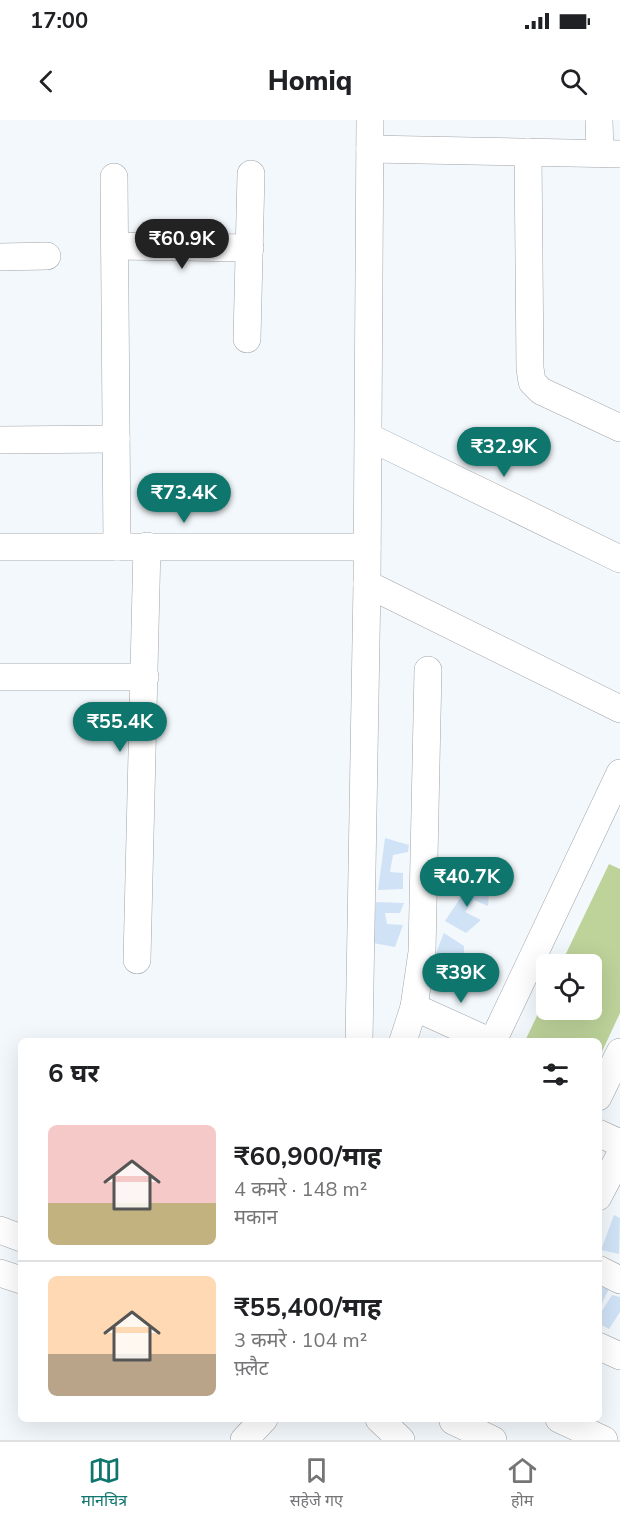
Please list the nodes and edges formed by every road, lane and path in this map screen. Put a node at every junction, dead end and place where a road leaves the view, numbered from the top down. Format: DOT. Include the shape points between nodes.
graph roads {
  1 [pos="370,120"];
  2 [pos="600,120"];
  3 [pos="370,149"];
  4 [pos="528,152"];
  5 [pos="610,154"];
  6 [pos="251,174"];
  7 [pos="114,177"];
  8 [pos="115,246"];
  9 [pos="250,248"];
  10 [pos="47,256"];
  11 [pos="0,257"];
  12 [pos="247,339"];
  13 [pos="620,428"];
  14 [pos="369,437"];
  15 [pos="116,439"];
  16 [pos="0,440"];
  17 [pos="147,546"];
  18 [pos="0,547"];
  19 [pos="117,547"];
  20 [pos="367,547"];
  21 [pos="620,559"];
  22 [pos="367,584"];
  23 [pos="428,670"];
  24 [pos="145,676"];
  25 [pos="0,677"];
  26 [pos="620,709"];
  27 [pos="620,774"];
  28 [pos="137,960"];
  29 [pos="414,1007"];
  30 [pos="359,1038"];
  31 [pos="404,1038"];
  32 [pos="484,1038"];
  33 [pos="492,1038"];
  34 [pos="620,1052"];
  35 [pos="602,1089"];
  36 [pos="602,1135"];
  37 [pos="620,1143"];
  38 [pos="620,1155"];
  39 [pos="602,1189"];
  40 [pos="0,1230"];
  41 [pos="18,1237"];
  42 [pos="602,1271"];
  43 [pos="0,1273"];
  44 [pos="18,1279"];
  45 [pos="620,1280"];
  46 [pos="602,1348"];
  47 [pos="620,1356"];
  48 [pos="261,1422"];
  49 [pos="382,1422"];
  50 [pos="565,1422"];
  51 [pos="457,1427"];
  52 [pos="244,1440"];
  53 [pos="401,1440"];
  54 [pos="493,1440"];
  55 [pos="604,1440"];
  1 -- 3 [label="street"];
  2 -- 5 [label="street"];
  3 -- 4 [label="street"];
  3 -- 14 [label="street"];
  4 -- 5 [label="street"];
  4 -- 13 [label="street" via="532,382 541,391"];
  6 -- 9 [label="street"];
  7 -- 8 [label="street"];
  8 -- 9 [label="street"];
  8 -- 15 [label="street"];
  9 -- 12 [label="street"];
  10 -- 11 [label="street"];
  14 -- 20 [label="street"];
  14 -- 21 [label="street"];
  15 -- 16 [label="street"];
  15 -- 19 [label="street"];
  17 -- 19 [label="street"];
  17 -- 20 [label="street"];
  17 -- 24 [label="street"];
  18 -- 19 [label="street"];
  20 -- 22 [label="street"];
  22 -- 26 [label="street"];
  22 -- 30 [label="street"];
  23 -- 29 [label="street" via="422,952"];
  24 -- 25 [label="street"];
  24 -- 28 [label="street"];
  27 -- 33 [label="street"];
  29 -- 31 [label="street"];
  29 -- 32 [label="street"];
  34 -- 35 [label="street"];
  36 -- 37 [label="street"];
  38 -- 39 [label="street"];
  40 -- 41 [label="street"];
  42 -- 45 [label="street"];
  43 -- 44 [label="street"];
  46 -- 47 [label="street"];
  48 -- 52 [label="street"];
  49 -- 53 [label="street"];
  50 -- 55 [label="street"];
  51 -- 54 [label="street"];
}
